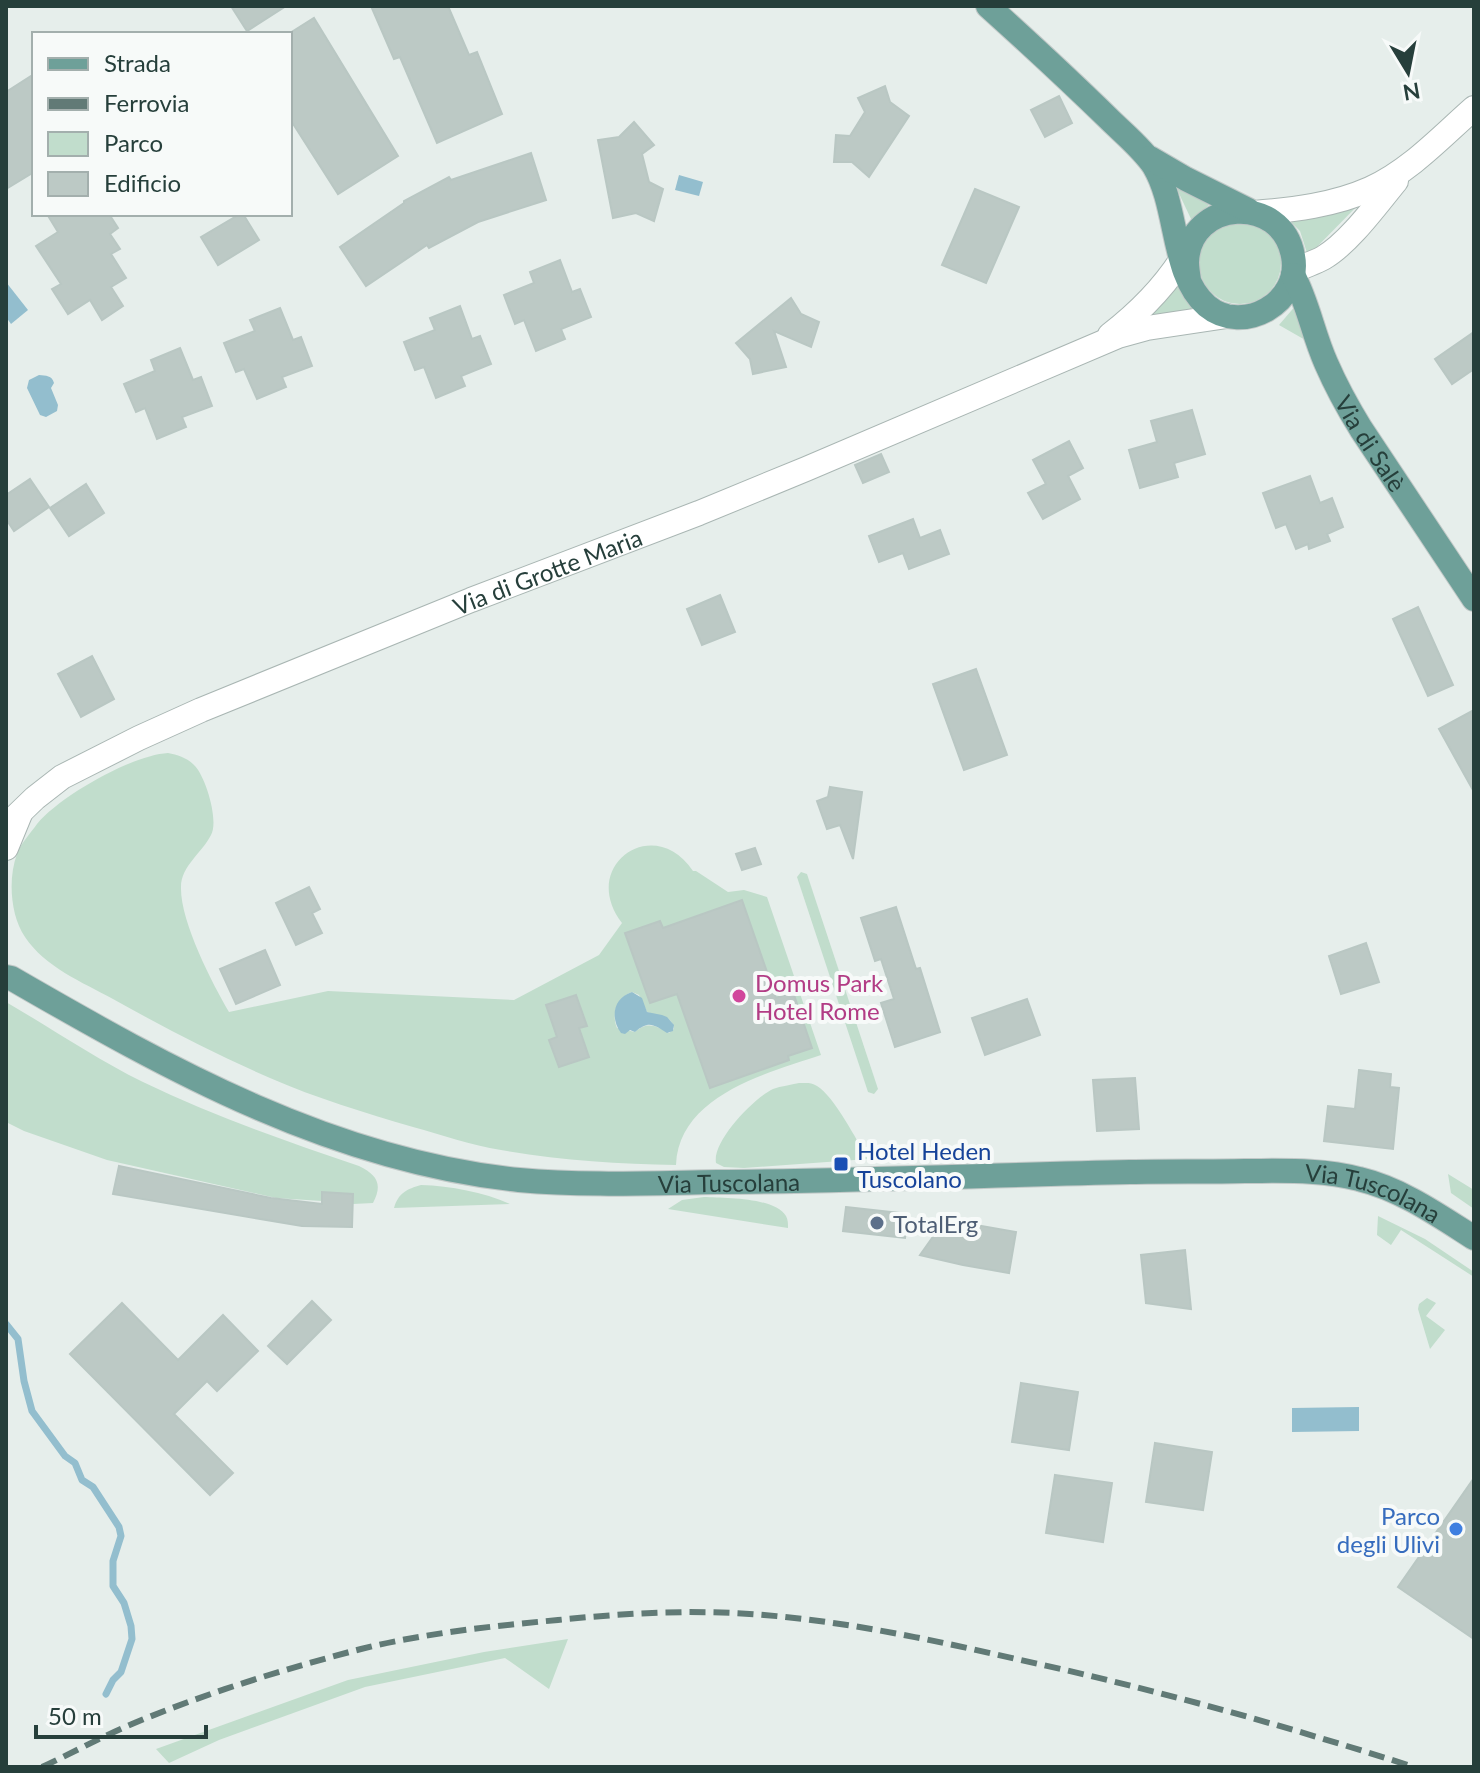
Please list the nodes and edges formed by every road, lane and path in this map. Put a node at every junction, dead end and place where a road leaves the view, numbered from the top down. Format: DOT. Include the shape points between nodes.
graph roads {
  1 [pos="988,6"];
  2 [pos="1474,108"];
  3 [pos="1147,157"];
  4 [pos="1410,163"];
  5 [pos="1252,212"];
  6 [pos="1187,261"];
  7 [pos="1297,280"];
  8 [pos="1227,316"];
  9 [pos="1102,342"];
  10 [pos="1474,599"];
  11 [pos="13,820"];
  12 [pos="6,848"];
  13 [pos="8,973"];
  14 [pos="1474,1238"];
  1 -- 3 [label="main road"];
  2 -- 4 [label="street"];
  3 -- 5 [label="main road"];
  3 -- 6 [label="main road" via="1162,181"];
  4 -- 5 [label="street" via="1349,197"];
  4 -- 7 [label="street" via="1348,236"];
  5 -- 6 [label="main road" via="1233,211 1200,228"];
  5 -- 7 [label="main road" via="1280,227 1289,241"];
  6 -- 8 [label="main road" via="1197,296"];
  6 -- 9 [label="street, Via di Grotte Maria"];
  7 -- 8 [label="main road" via="1261,313"];
  7 -- 10 [label="main road, Via di Salè" via="1345,402"];
  8 -- 9 [label="street, Via di Grotte Maria" via="1147,328"];
  9 -- 11 [label="street, Via di Grotte Maria" via="780,480 201,710 69,773"];
  11 -- 12 [label="street"];
  13 -- 14 [label="main road, Via Tuscolana" via="93,1026 264,1111 363,1148 463,1171 530,1180 627,1183 1295,1171 1380,1185"];
}
